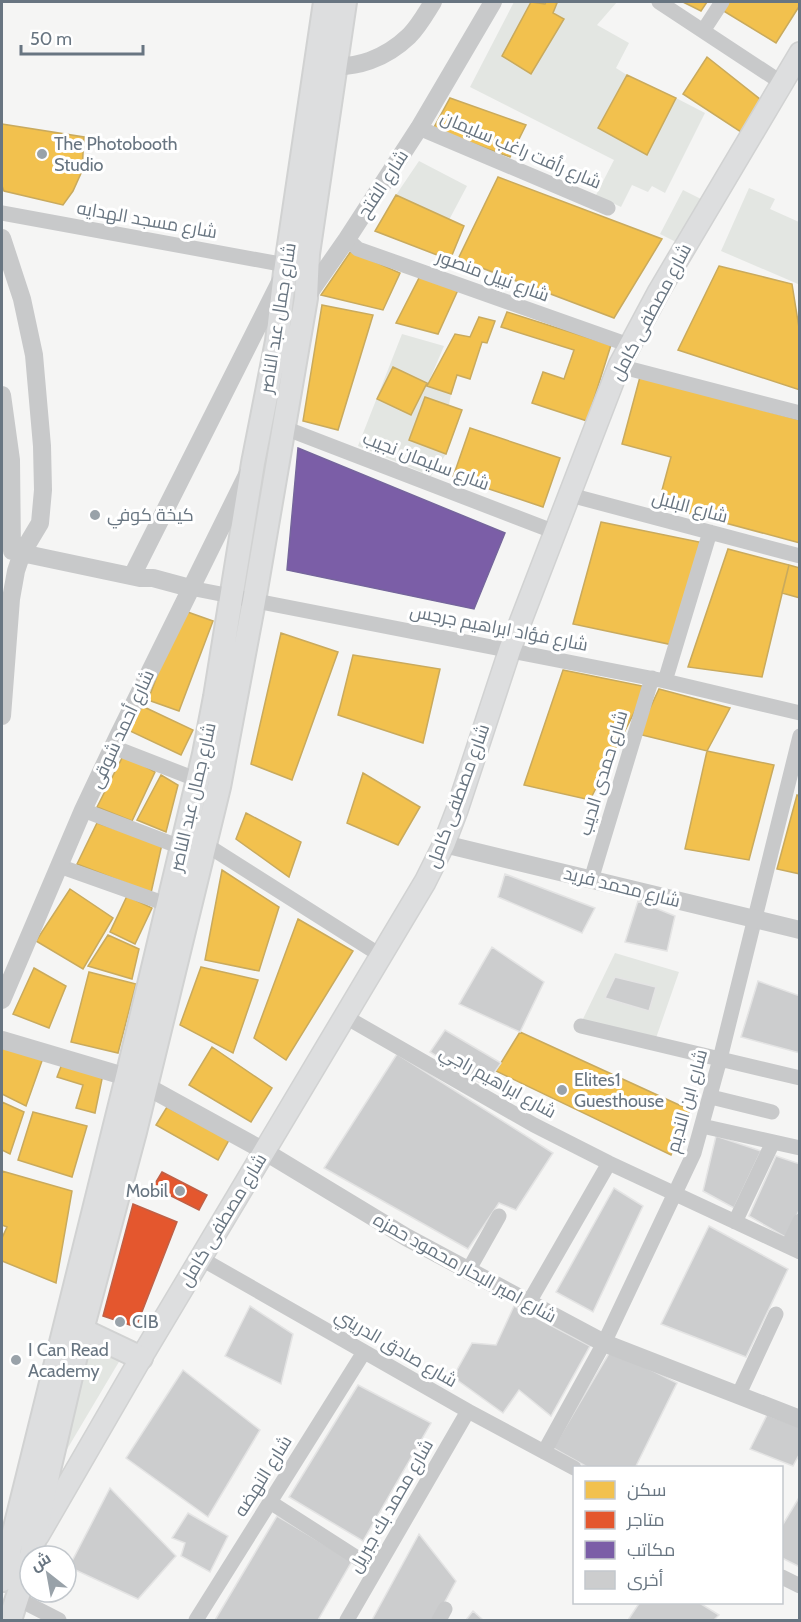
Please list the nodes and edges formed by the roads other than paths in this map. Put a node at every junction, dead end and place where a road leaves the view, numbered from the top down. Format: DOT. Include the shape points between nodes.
graph roads {
  1 [pos="325,2"];
  2 [pos="345,2"];
  3 [pos="433,2"];
  4 [pos="493,2"];
  5 [pos="659,2"];
  6 [pos="722,2"];
  7 [pos="703,31"];
  8 [pos="800,53"];
  9 [pos="326,65"];
  10 [pos="782,83"];
  11 [pos="419,128"];
  12 [pos="608,207"];
  13 [pos="2,213"];
  14 [pos="2,238"];
  15 [pos="347,239"];
  16 [pos="286,269"];
  17 [pos="306,298"];
  18 [pos="629,345"];
  19 [pos="272,365"];
  20 [pos="619,366"];
  21 [pos="2,395"];
  22 [pos="800,413"];
  23 [pos="282,427"];
  24 [pos="253,463"];
  25 [pos="570,495"];
  26 [pos="555,532"];
  27 [pos="710,532"];
  28 [pos="12,551"];
  29 [pos="800,556"];
  30 [pos="132,576"];
  31 [pos="190,588"];
  32 [pos="231,597"];
  33 [pos="254,601"];
  34 [pos="510,649"];
  35 [pos="659,679"];
  36 [pos="800,713"];
  37 [pos="2,716"];
  38 [pos="800,736"];
  39 [pos="113,747"];
  40 [pos="198,780"];
  41 [pos="83,810"];
  42 [pos="205,844"];
  43 [pos="444,844"];
  44 [pos="183,848"];
  45 [pos="59,866"];
  46 [pos="591,880"];
  47 [pos="169,904"];
  48 [pos="754,919"];
  49 [pos="800,930"];
  50 [pos="380,956"];
  51 [pos="2,1000"];
  52 [pos="344,1016"];
  53 [pos="581,1026"];
  54 [pos="2,1040"];
  55 [pos="720,1059"];
  56 [pos="800,1078"];
  57 [pos="137,1082"];
  58 [pos="711,1097"];
  59 [pos="772,1112"];
  60 [pos="702,1126"];
  61 [pos="773,1142"];
  62 [pos="800,1148"];
  63 [pos="264,1151"];
  64 [pos="609,1163"];
  65 [pos="676,1195"];
  66 [pos="499,1216"];
  67 [pos="800,1221"];
  68 [pos="735,1222"];
  69 [pos="794,1249"];
  70 [pos="200,1258"];
  71 [pos="468,1271"];
  72 [pos="528,1304"];
  73 [pos="776,1314"];
  74 [pos="73,1328"];
  75 [pos="604,1343"];
  76 [pos="364,1352"];
  77 [pos="141,1358"];
  78 [pos="738,1396"];
  79 [pos="468,1411"];
  80 [pos="800,1419"];
  81 [pos="544,1452"];
  82 [pos="573,1467"];
  83 [pos="270,1502"];
  84 [pos="7,1532"];
  85 [pos="34,1544"];
  86 [pos="36,1544"];
  87 [pos="376,1570"];
  88 [pos="783,1578"];
  89 [pos="2,1580"];
  90 [pos="800,1586"];
  91 [pos="18,1599"];
  92 [pos="28,1604"];
  93 [pos="10,1620"];
  94 [pos="59,1620"];
  95 [pos="196,1620"];
  96 [pos="347,1620"];
  1 -- 9 [label="main road, شارع جمال عبد الناصر"];
  2 -- 9 [label="main road, شارع جمال عبد الناصر"];
  3 -- 9 [label="street" via="410,35 390,51 352,66"];
  4 -- 11 [label="street, شارع الفتح"];
  5 -- 7 [label="street"];
  6 -- 7 [label="street"];
  7 -- 10 [label="street"];
  8 -- 10 [label="main road, شارع مصطفى كامل"];
  9 -- 16 [label="main road, شارع جمال عبد الناصر"];
  9 -- 17 [label="main road, شارع جمال عبد الناصر"];
  10 -- 18 [label="main road, شارع مصطفى كامل"];
  11 -- 12 [label="street, شارع رأفت راغب سليمان"];
  11 -- 15 [label="street, شارع الفتح"];
  13 -- 16 [label="street, شارع مسجد الهدايه"];
  14 -- 28 [label="street" via="34,355 42,446 40,523"];
  15 -- 17 [label="street, شارع الفتح"];
  15 -- 18 [label="street, شارع نبيل منصور" via="358,249"];
  16 -- 19 [label="main road, شارع جمال عبد الناصر"];
  16 -- 30 [label="street"];
  17 -- 19 [label="street, شارع الفتح"];
  17 -- 23 [label="main road, شارع جمال عبد الناصر"];
  18 -- 20 [label="main road, شارع مصطفى كامل"];
  19 -- 24 [label="main road, شارع جمال عبد الناصر"];
  20 -- 22 [label="street"];
  20 -- 25 [label="main road, شارع مصطفى كامل"];
  21 -- 28 [label="street" via="11,460"];
  23 -- 26 [label="street, شارع سليمان نجيب"];
  23 -- 33 [label="main road, شارع جمال عبد الناصر"];
  24 -- 31 [label="street, شارع أحمد شوقى"];
  24 -- 32 [label="main road, شارع جمال عبد الناصر"];
  25 -- 26 [label="main road, شارع مصطفى كامل"];
  25 -- 27 [label="street, شارع البلبل"];
  26 -- 34 [label="main road, شارع مصطفى كامل"];
  27 -- 29 [label="street, شارع البلبل"];
  27 -- 35 [label="street, شارع حمدى الديب"];
  28 -- 30 [label="street"];
  28 -- 37 [label="street" via="16,571"];
  30 -- 31 [label="street"];
  31 -- 32 [label="street, شارع فؤاد ابراهيم جرجس"];
  31 -- 39 [label="street, شارع أحمد شوقى"];
  32 -- 33 [label="street, شارع فؤاد ابراهيم جرجس"];
  32 -- 40 [label="main road, شارع جمال عبد الناصر"];
  33 -- 34 [label="street, شارع فؤاد ابراهيم جرجس"];
  33 -- 42 [label="main road, شارع جمال عبد الناصر"];
  34 -- 35 [label="street, شارع فؤاد ابراهيم جرجس"];
  34 -- 43 [label="main road, شارع مصطفى كامل"];
  35 -- 36 [label="street, شارع فؤاد ابراهيم جرجس"];
  35 -- 46 [label="street, شارع حمدى الديب"];
  38 -- 48 [label="street, شارع ابن النديم"];
  39 -- 40 [label="street"];
  39 -- 41 [label="street, شارع أحمد شوقى"];
  40 -- 44 [label="main road, شارع جمال عبد الناصر"];
  41 -- 44 [label="street"];
  41 -- 45 [label="street, شارع أحمد شوقى"];
  42 -- 50 [label="street"];
  42 -- 57 [label="main road, شارع جمال عبد الناصر"];
  43 -- 46 [label="street, شارع محمد فريد"];
  43 -- 50 [label="main road, شارع مصطفى كامل"];
  44 -- 47 [label="main road, شارع جمال عبد الناصر"];
  45 -- 47 [label="street"];
  45 -- 51 [label="street, شارع أحمد شوقى"];
  46 -- 48 [label="street, شارع محمد فريد"];
  47 -- 57 [label="main road, شارع جمال عبد الناصر"];
  48 -- 49 [label="street, شارع محمد فريد"];
  48 -- 55 [label="street, شارع ابن النديم"];
  50 -- 52 [label="main road, شارع مصطفى كامل"];
  52 -- 63 [label="main road, شارع مصطفى كامل"];
  52 -- 64 [label="street, شارع ابراهيم راجي" via="534,1125"];
  53 -- 55 [label="street"];
  54 -- 57 [label="street, شارع امير البحار محمود حمزه"];
  55 -- 56 [label="street"];
  55 -- 58 [label="street, شارع ابن النديم"];
  57 -- 63 [label="street, شارع امير البحار محمود حمزه"];
  57 -- 74 [label="main road, شارع جمال عبد الناصر"];
  58 -- 59 [label="street"];
  58 -- 60 [label="street, شارع ابن النديم"];
  60 -- 61 [label="street"];
  60 -- 65 [label="street, شارع ابن النديم"];
  61 -- 62 [label="street"];
  61 -- 68 [label="street"];
  63 -- 70 [label="main road, شارع مصطفى كامل"];
  63 -- 71 [label="street, شارع امير البحار محمود حمزه"];
  64 -- 65 [label="street, شارع ابراهيم راجي"];
  64 -- 72 [label="street"];
  65 -- 68 [label="street, شارع ابراهيم راجي"];
  65 -- 75 [label="street, شارع ابن النديم"];
  66 -- 71 [label="street"];
  67 -- 69 [label="street"];
  68 -- 69 [label="street, شارع ابراهيم راجي"];
  70 -- 76 [label="street, شارع صادق الدريني"];
  70 -- 77 [label="main road, شارع مصطفى كامل"];
  71 -- 72 [label="street, شارع امير البحار محمود حمزه"];
  72 -- 75 [label="street, شارع امير البحار محمود حمزه"];
  73 -- 78 [label="street"];
  74 -- 77 [label="main road"];
  74 -- 84 [label="main road, شارع جمال عبد الناصر"];
  74 -- 85 [label="main road, شارع جمال عبد الناصر"];
  75 -- 78 [label="street, شارع امير البحار محمود حمزه"];
  75 -- 81 [label="street, شارع ابن النديم"];
  76 -- 79 [label="street, شارع صادق الدريني"];
  76 -- 83 [label="street, شارع النهضه"];
  77 -- 86 [label="main road, شارع مصطفى كامل"];
  78 -- 80 [label="street, شارع امير البحار محمود حمزه"];
  79 -- 81 [label="street, شارع صادق الدريني"];
  79 -- 87 [label="street, شارع محمد بك جبريل"];
  81 -- 82 [label="street, شارع صادق الدريني"];
  83 -- 87 [label="street"];
  83 -- 95 [label="street, شارع النهضه"];
  84 -- 89 [label="main road, شارع جمال عبد الناصر"];
  87 -- 96 [label="street, شارع محمد بك جبريل"];
  88 -- 90 [label="street"];
  91 -- 93 [label="main road, شارع جمال عبد الناصر"];
  92 -- 94 [label="street"];
}
